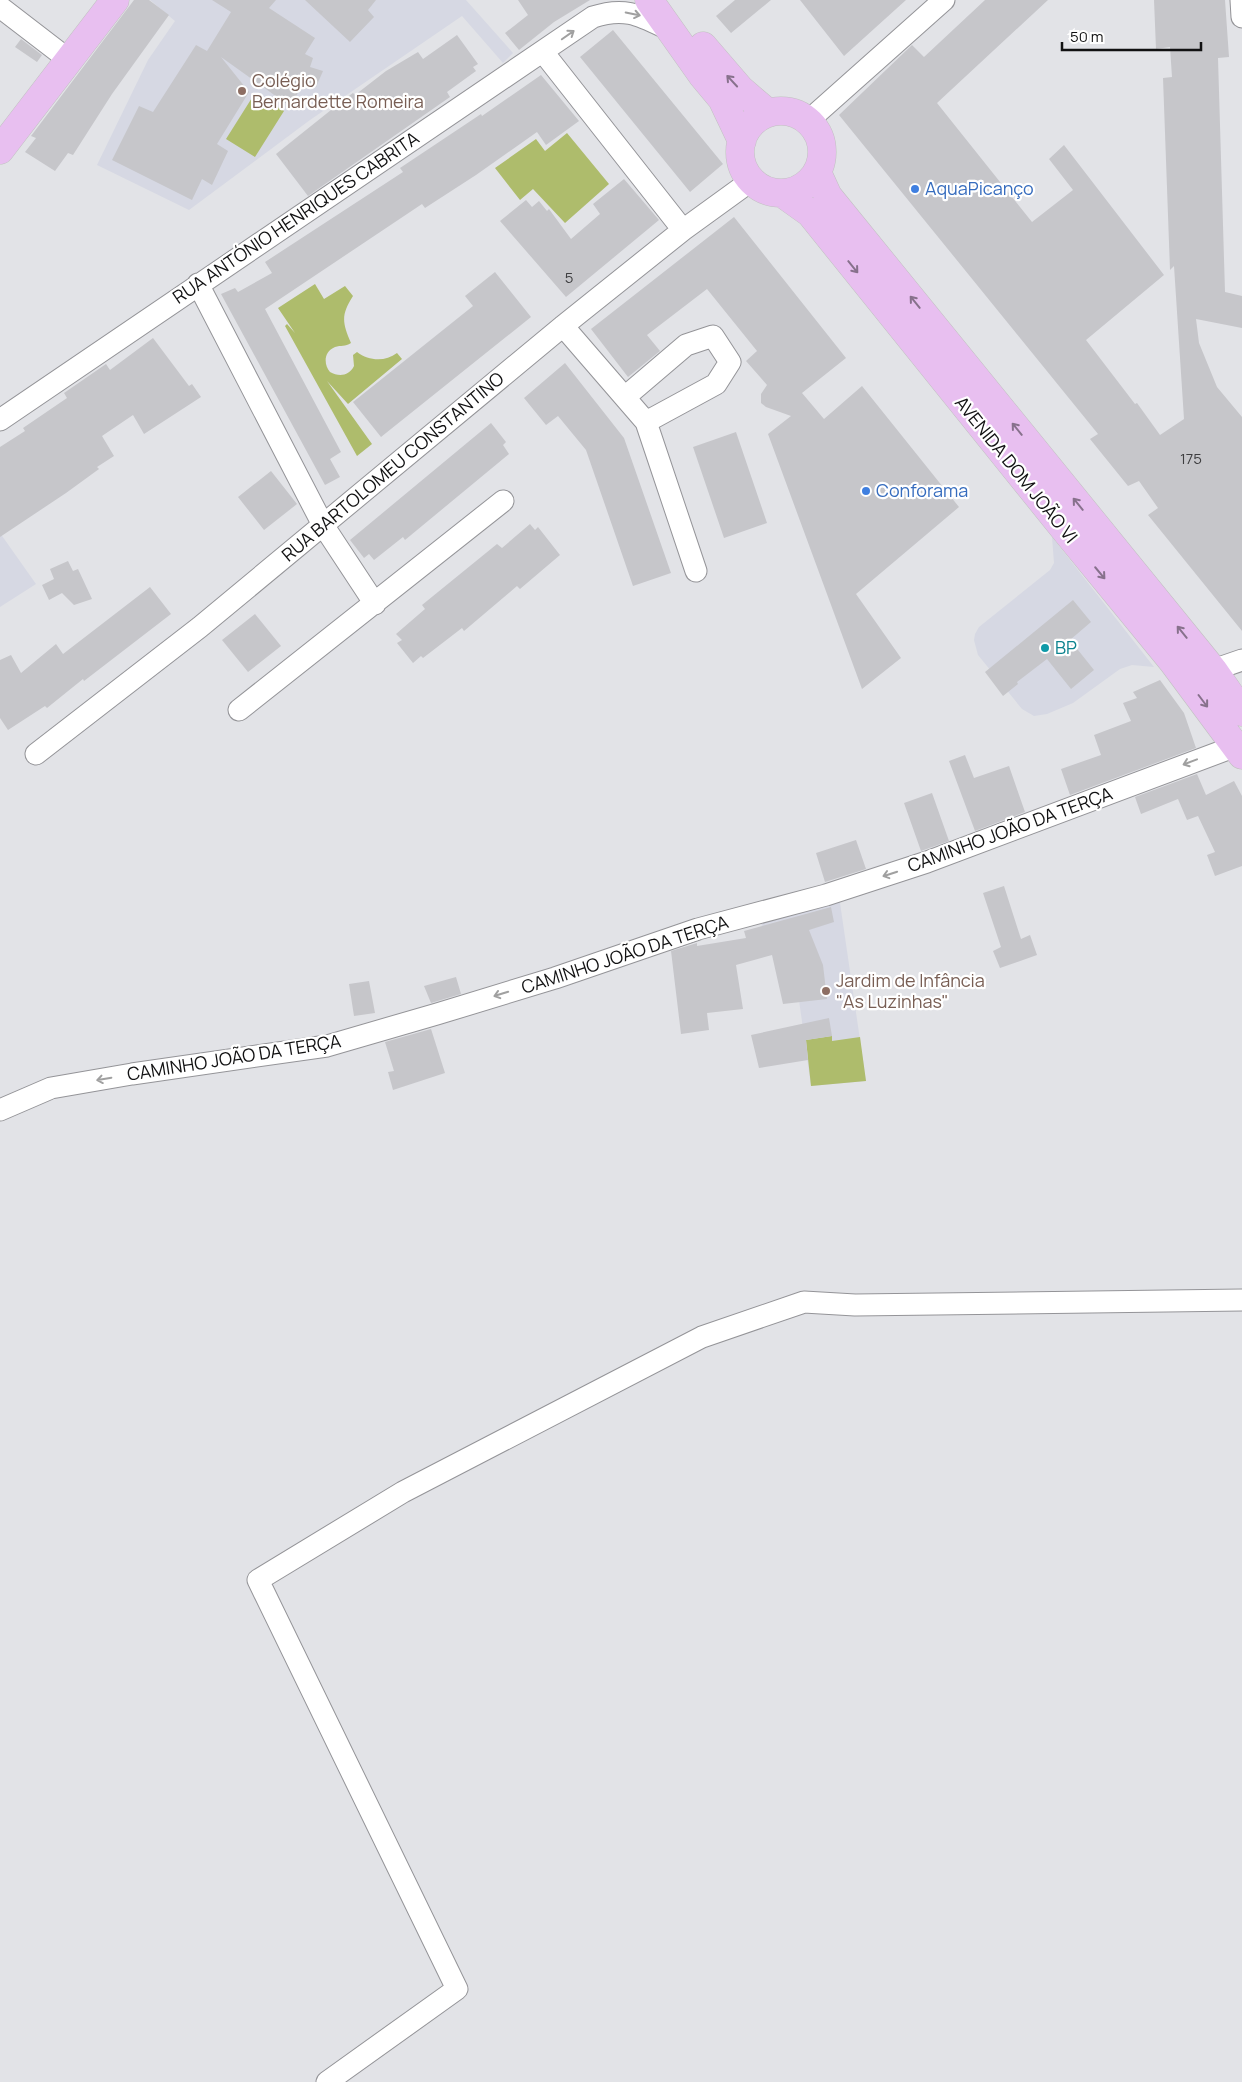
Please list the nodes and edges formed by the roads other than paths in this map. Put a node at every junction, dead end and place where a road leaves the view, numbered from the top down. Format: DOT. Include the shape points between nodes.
graph roads {
  1 [pos="114,0"];
  2 [pos="649,0"];
  3 [pos="666,0"];
  4 [pos="944,0"];
  5 [pos="1241,0"];
  6 [pos="0,7"];
  7 [pos="1242,17"];
  8 [pos="670,30"];
  9 [pos="543,52"];
  10 [pos="69,60"];
  11 [pos="768,113"];
  12 [pos="808,121"];
  13 [pos="742,141"];
  14 [pos="0,150"];
  15 [pos="817,172"];
  16 [pos="752,180"];
  17 [pos="782,193"];
  18 [pos="683,230"];
  19 [pos="198,284"];
  20 [pos="563,326"];
  21 [pos="625,397"];
  22 [pos="0,420"];
  23 [pos="646,422"];
  24 [pos="503,501"];
  25 [pos="323,525"];
  26 [pos="696,571"];
  27 [pos="375,604"];
  28 [pos="1242,660"];
  29 [pos="1212,670"];
  30 [pos="239,710"];
  31 [pos="1242,712"];
  32 [pos="1239,750"];
  33 [pos="36,754"];
  34 [pos="0,1110"];
  35 [pos="1242,1300"];
  36 [pos="327,2082"];
  1 -- 10 [label="main road"];
  2 -- 8 [label="main road"];
  11 -- 3 [label="main road, one-way" via="725,72"];
  4 -- 12 [label="street"];
  5 -- 7 [label="street"];
  6 -- 10 [label="street"];
  9 -- 8 [label="street, RUA ANTÓNIO HENRIQUES CABRITA, one-way" via="593,17 606,13 641,15"];
  8 -- 13 [label="main road" via="722,99"];
  9 -- 18 [label="street"];
  9 -- 19 [label="street, RUA ANTÓNIO HENRIQUES CABRITA"];
  10 -- 14 [label="main road"];
  11 -- 12 [label="main road" via="782,111"];
  11 -- 13 [label="main road" via="757,119"];
  12 -- 15 [label="main road" via="821,144"];
  13 -- 16 [label="main road" via="740,155"];
  15 -- 17 [label="main road" via="804,186"];
  29 -- 15 [label="main road, AVENIDA DOM JOÃO VI, one-way" via="828,196"];
  16 -- 17 [label="main road" via="766,189"];
  16 -- 18 [label="street, RUA BARTOLOMEU CONSTANTINO"];
  17 -- 32 [label="main road, AVENIDA DOM JOÃO VI, one-way" via="810,213 1174,662"];
  18 -- 20 [label="street, RUA BARTOLOMEU CONSTANTINO"];
  19 -- 22 [label="street, RUA ANTÓNIO HENRIQUES CABRITA"];
  19 -- 25 [label="street"];
  20 -- 21 [label="street"];
  20 -- 25 [label="street, RUA BARTOLOMEU CONSTANTINO"];
  21 -- 23 [label="street"];
  21 -- 23 [label="street" via="686,345 713,336 730,362 716,384"];
  23 -- 26 [label="street"];
  24 -- 27 [label="street"];
  25 -- 27 [label="street"];
  25 -- 33 [label="street, RUA BARTOLOMEU CONSTANTINO" via="200,627"];
  27 -- 30 [label="street"];
  28 -- 29 [label="street"];
  29 -- 31 [label="main road, AVENIDA DOM JOÃO VI"];
  32 -- 34 [label="street, CAMINHO JOÃO DA TERÇA, one-way" via="826,895 698,929 555,978 327,1046 51,1088"];
  35 -- 36 [label="street" via="804,1302 702,1337 403,1492 258,1580 457,1988"];
}
